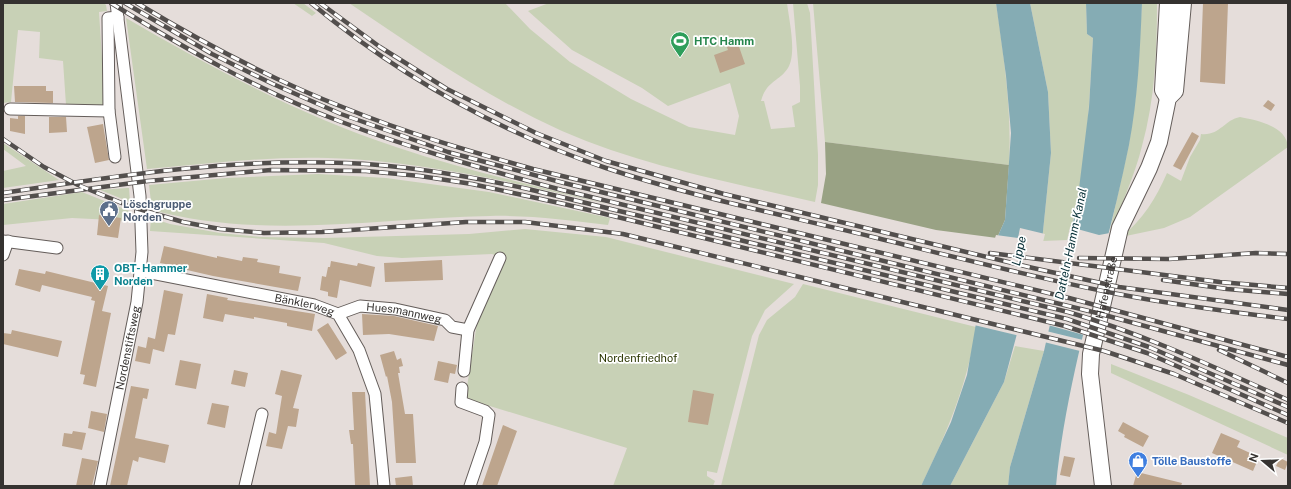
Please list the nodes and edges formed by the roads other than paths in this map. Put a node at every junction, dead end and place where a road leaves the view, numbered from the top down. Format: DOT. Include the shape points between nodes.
graph roads {
  1 [pos="116,3"];
  2 [pos="1168,3"];
  3 [pos="1183,3"];
  4 [pos="118,17"];
  5 [pos="1168,98"];
  6 [pos="10,110"];
  7 [pos="109,111"];
  8 [pos="115,156"];
  9 [pos="6,241"];
  10 [pos="57,248"];
  11 [pos="3,255"];
  12 [pos="500,258"];
  13 [pos="141,271"];
  14 [pos="338,314"];
  15 [pos="468,330"];
  16 [pos="464,371"];
  17 [pos="462,388"];
  18 [pos="262,414"];
  19 [pos="100,486"];
  20 [pos="245,486"];
  21 [pos="384,486"];
  22 [pos="470,486"];
  23 [pos="1103,486"];
  1 -- 4 [label="street, Nordenstiftsweg"];
  2 -- 5 [label="main road, Hafenstraße" via="1163,90"];
  3 -- 5 [label="main road, Hafenstraße" via="1175,91"];
  4 -- 7 [label="street" via="108,18"];
  4 -- 13 [label="street, Nordenstiftsweg" via="142,225"];
  5 -- 23 [label="main road, Hafenstraße" via="1159,142 1120,228 1091,354 1090,374"];
  6 -- 7 [label="street"];
  7 -- 8 [label="street"];
  9 -- 10 [label="street"];
  9 -- 11 [label="street"];
  12 -- 15 [label="street"];
  13 -- 14 [label="street, Bänklerweg" via="314,305"];
  13 -- 19 [label="street, Nordenstiftsweg"];
  14 -- 15 [label="street, Huesmannweg" via="360,306 395,309 445,320 452,327"];
  14 -- 21 [label="street, Bänklerweg" via="359,350 375,394"];
  15 -- 16 [label="street"];
  17 -- 22 [label="street" via="461,402 489,415 485,442"];
  18 -- 20 [label="street"];
}
